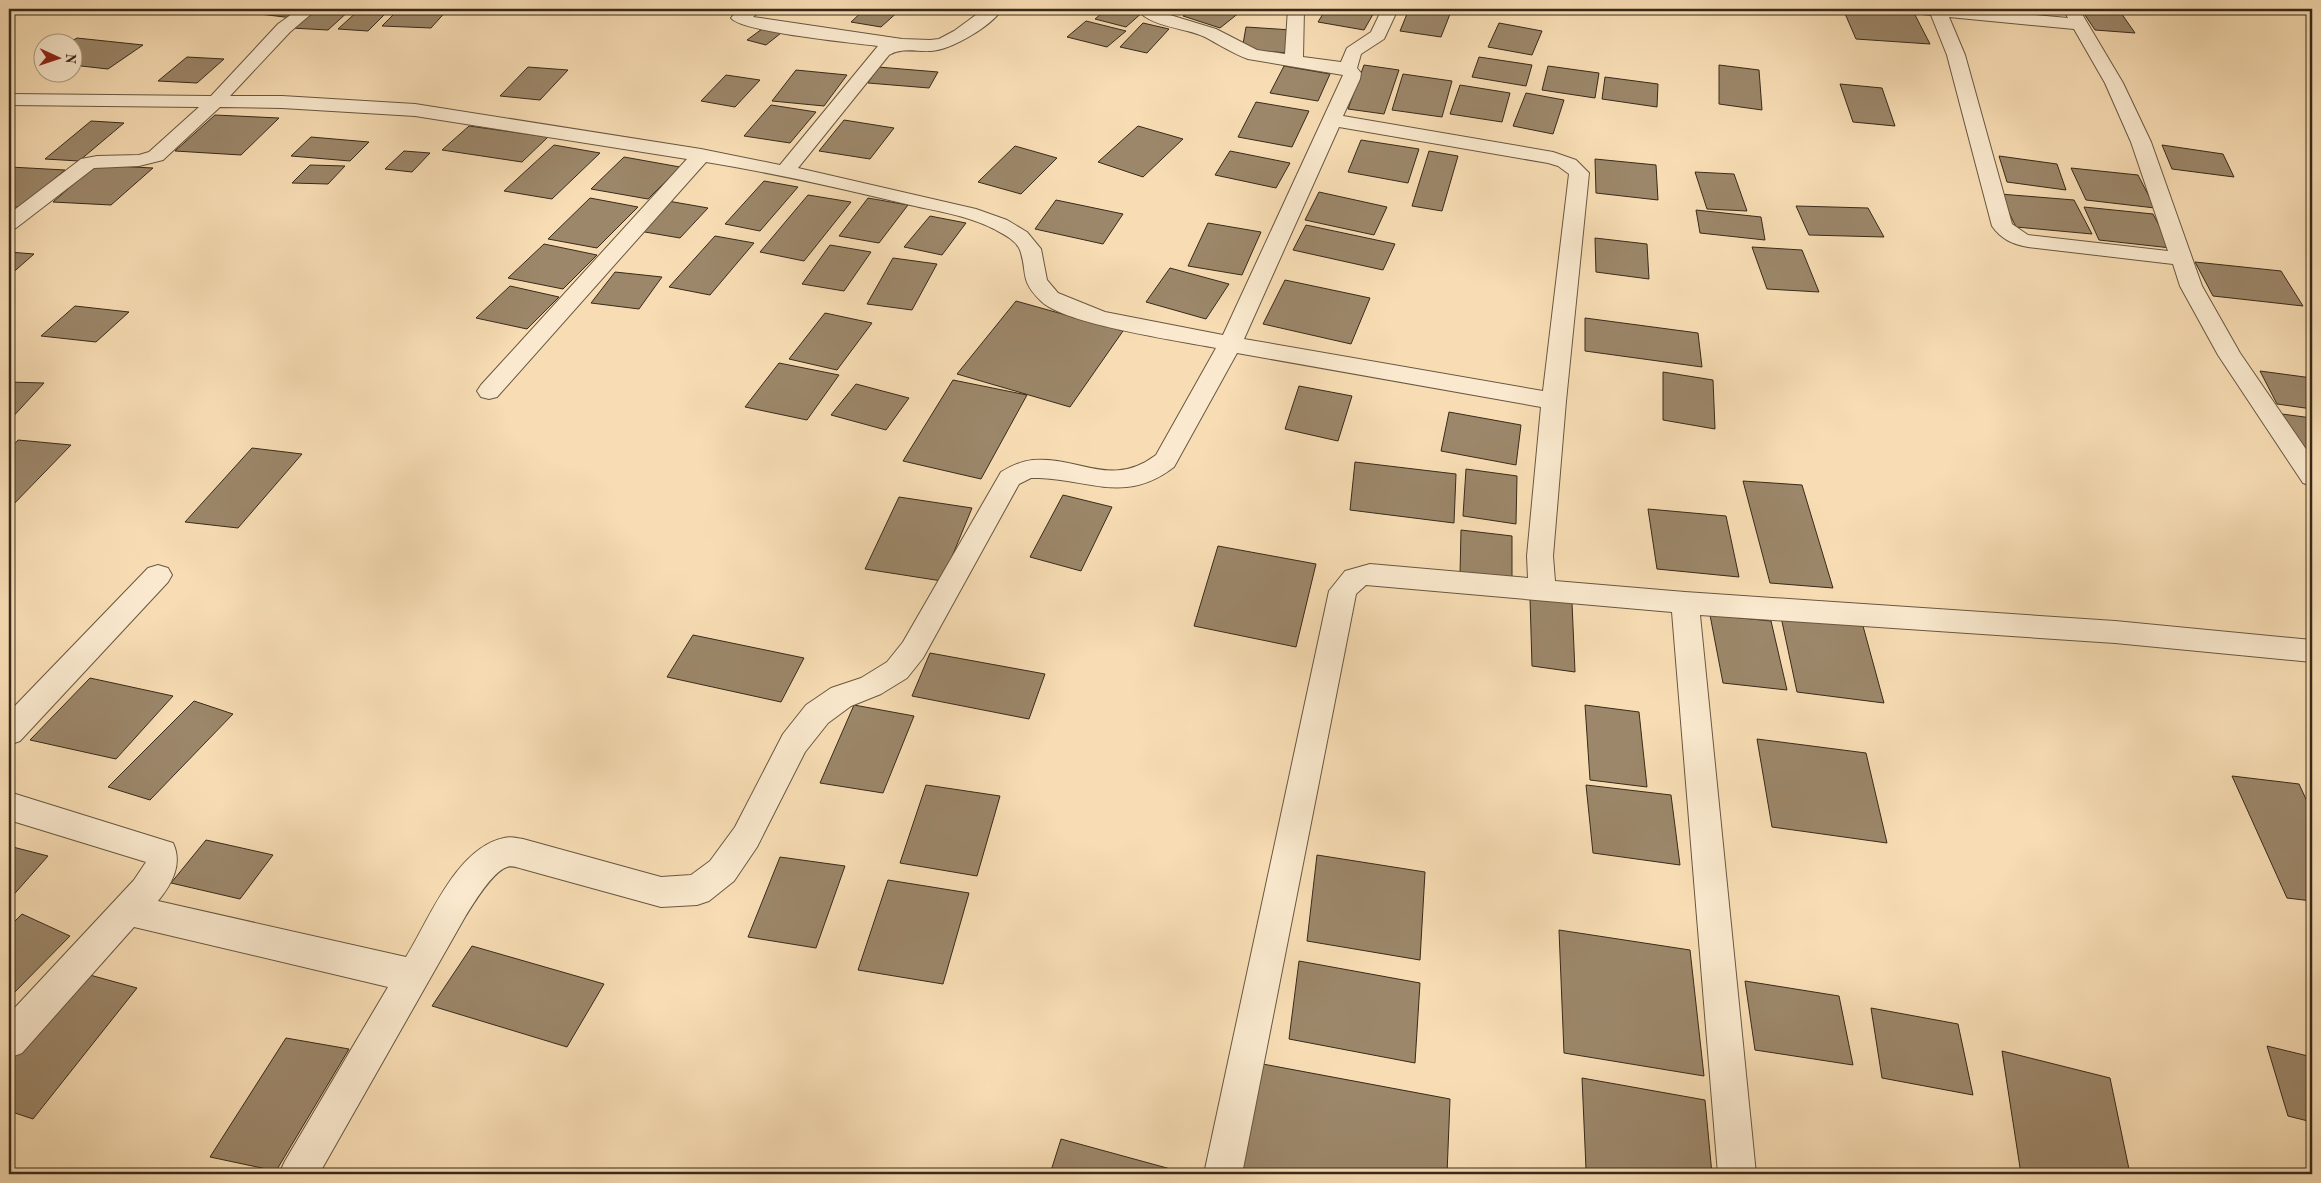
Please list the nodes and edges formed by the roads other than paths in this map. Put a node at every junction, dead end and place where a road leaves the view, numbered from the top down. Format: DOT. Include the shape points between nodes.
graph roads {
  1 [pos="309,9"];
  2 [pos="754,9"];
  3 [pos="994,9"];
  4 [pos="1145,9"];
  5 [pos="1296,9"];
  6 [pos="1390,9"];
  7 [pos="1918,9"];
  8 [pos="1938,11"];
  9 [pos="2076,17"];
  10 [pos="899,44"];
  11 [pos="1294,61"];
  12 [pos="1348,70"];
  13 [pos="9,99"];
  14 [pos="216,101"];
  15 [pos="1333,120"];
  16 [pos="701,155"];
  17 [pos="785,172"];
  18 [pos="9,224"];
  19 [pos="2182,258"];
  20 [pos="1230,344"];
  21 [pos="489,391"];
  22 [pos="1554,401"];
  23 [pos="2312,477"];
  24 [pos="158,575"];
  25 [pos="1542,590"];
  26 [pos="1685,603"];
  27 [pos="2312,651"];
  28 [pos="9,732"];
  29 [pos="9,806"];
  30 [pos="128,910"];
  31 [pos="414,975"];
  32 [pos="9,1040"];
  33 [pos="298,1174"];
  34 [pos="1223,1174"];
  35 [pos="1737,1174"];
  1 -- 14 [label="street" via="284,28"];
  2 -- 10 [label="street" via="740,18 756,24"];
  3 -- 10 [label="street" via="950,41 923,46"];
  4 -- 11 [label="street" via="1164,19 1210,33 1254,55"];
  5 -- 11 [label="street"];
  6 -- 12 [label="street" via="1378,35 1353,52"];
  7 -- 8 [label="street"];
  8 -- 9 [label="street"];
  8 -- 19 [label="street" via="1956,55 2002,226 2009,234 2028,241"];
  9 -- 19 [label="street" via="2114,83 2141,142"];
  10 -- 17 [label="street" via="883,51"];
  11 -- 12 [label="street"];
  12 -- 15 [label="street" via="1352,73 1351,79"];
  13 -- 14 [label="street"];
  14 -- 16 [label="street" via="415,110"];
  14 -- 18 [label="street" via="156,156 134,162 88,163"];
  15 -- 20 [label="street"];
  15 -- 22 [label="street" via="1564,160 1579,173"];
  16 -- 17 [label="street"];
  16 -- 21 [label="street"];
  17 -- 20 [label="street" via="992,221 1020,236 1030,249 1036,281 1050,298 1101,318"];
  19 -- 23 [label="street" via="2191,286 2230,355"];
  20 -- 22 [label="street"];
  20 -- 31 [label="street" via="1165,461 1153,472 1133,480 1113,480 1042,468 1025,470 1010,478 913,650 897,670 871,686 841,697 817,714 794,743 746,837 722,871 697,890 661,892 523,854 504,852 474,873"];
  22 -- 25 [label="street" via="1540,556"];
  24 -- 28 [label="street"];
  25 -- 26 [label="street"];
  25 -- 34 [label="street" via="1370,574 1359,575 1343,591"];
  26 -- 27 [label="street" via="2115,632"];
  26 -- 35 [label="street"];
  29 -- 30 [label="street" via="162,854 164,863 156,878"];
  30 -- 31 [label="street"];
  30 -- 32 [label="street"];
  31 -- 33 [label="street"];
}
